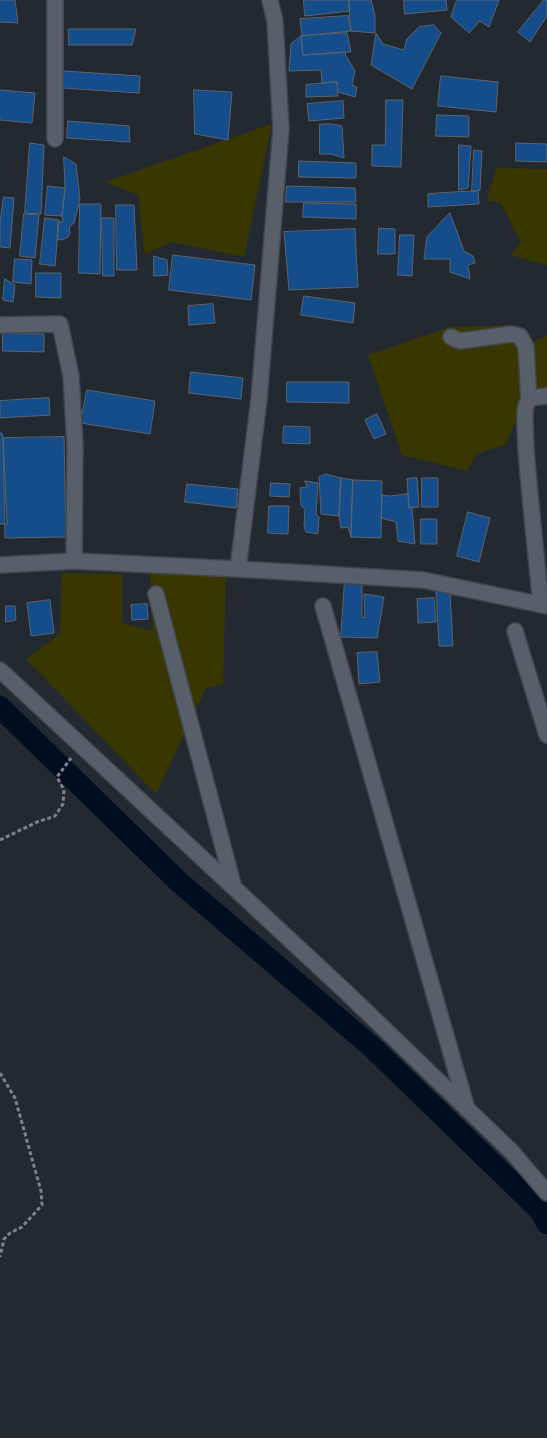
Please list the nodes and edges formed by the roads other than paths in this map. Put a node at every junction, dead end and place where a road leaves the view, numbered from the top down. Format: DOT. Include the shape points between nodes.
graph roads {
  1 [pos="55,0"];
  2 [pos="270,0"];
  3 [pos="56,139"];
  4 [pos="0,325"];
  5 [pos="451,337"];
  6 [pos="547,396"];
  7 [pos="529,400"];
  8 [pos="74,561"];
  9 [pos="0,565"];
  10 [pos="238,569"];
  11 [pos="156,594"];
  12 [pos="323,606"];
  13 [pos="544,606"];
  14 [pos="515,631"];
  15 [pos="0,670"];
  16 [pos="547,735"];
  17 [pos="234,888"];
  18 [pos="467,1109"];
  19 [pos="547,1193"];
  1 -- 3 [label="street"];
  2 -- 10 [label="street" via="275,21 281,129 259,399"];
  4 -- 8 [label="street" via="60,324 71,376 75,446"];
  5 -- 7 [label="street" via="460,341 511,334 520,336 526,347"];
  6 -- 7 [label="street"];
  7 -- 13 [label="street" via="525,433"];
  8 -- 9 [label="street"];
  8 -- 10 [label="street"];
  10 -- 13 [label="street" via="423,580"];
  11 -- 17 [label="street"];
  12 -- 18 [label="street"];
  14 -- 16 [label="street"];
  15 -- 17 [label="street"];
  17 -- 18 [label="street"];
  18 -- 19 [label="street" via="512,1152"];
}
